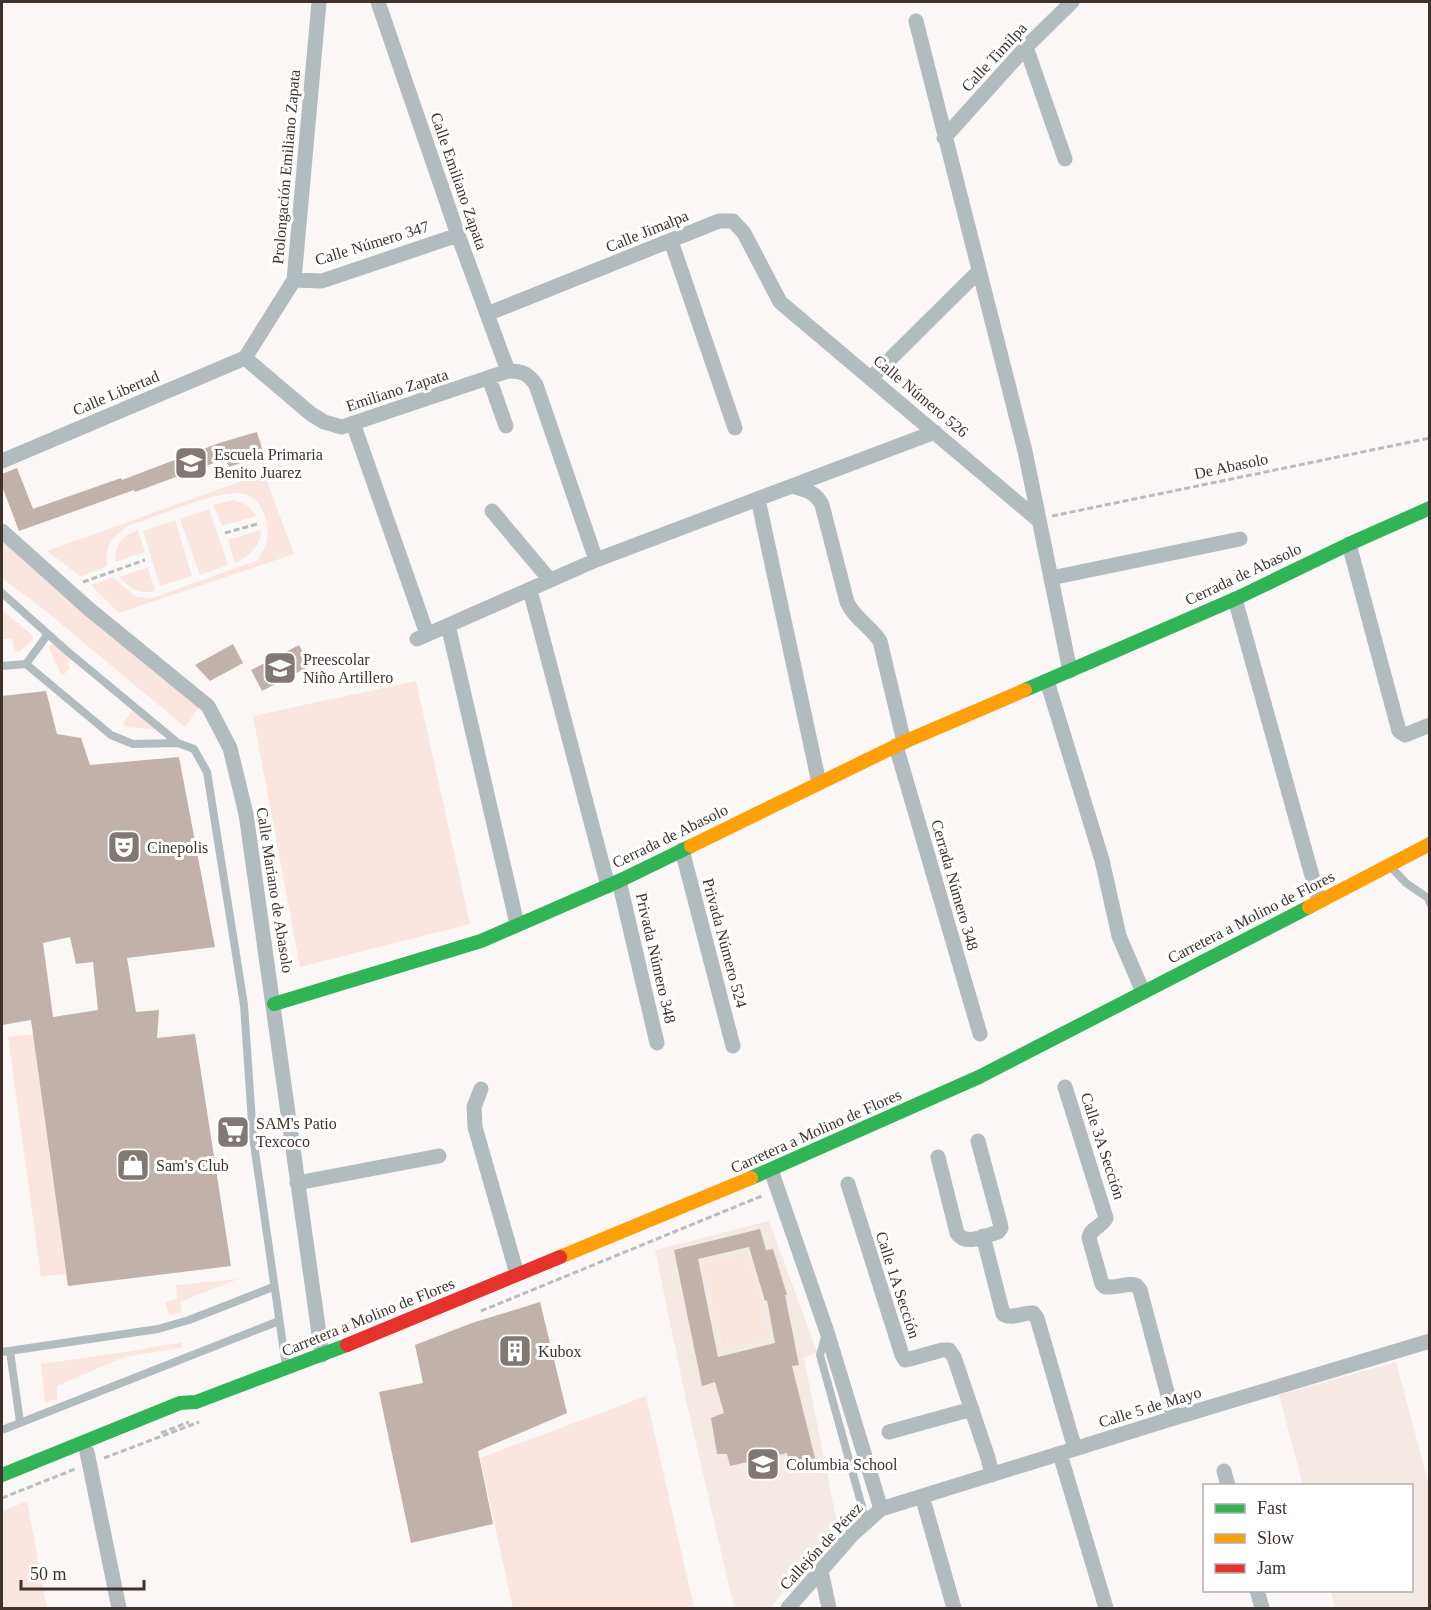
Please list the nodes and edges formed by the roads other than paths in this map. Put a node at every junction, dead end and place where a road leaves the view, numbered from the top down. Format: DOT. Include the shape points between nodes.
graph roads {
  1 [pos="319,2"];
  2 [pos="378,2"];
  3 [pos="1072,2"];
  4 [pos="916,21"];
  5 [pos="1026,47"];
  6 [pos="944,138"];
  7 [pos="1065,159"];
  8 [pos="458,235"];
  9 [pos="671,242"];
  10 [pos="978,272"];
  11 [pos="294,280"];
  12 [pos="780,302"];
  13 [pos="487,314"];
  14 [pos="245,358"];
  15 [pos="508,371"];
  16 [pos="489,378"];
  17 [pos="871,378"];
  18 [pos="353,423"];
  19 [pos="506,426"];
  20 [pos="735,428"];
  21 [pos="935,432"];
  22 [pos="2,461"];
  23 [pos="792,486"];
  24 [pos="758,499"];
  25 [pos="1430,508"];
  26 [pos="492,512"];
  27 [pos="1037,519"];
  28 [pos="2,531"];
  29 [pos="1240,539"];
  30 [pos="1349,544"];
  31 [pos="596,560"];
  32 [pos="1051,578"];
  33 [pos="550,580"];
  34 [pos="530,590"];
  35 [pos="2,593"];
  36 [pos="1234,599"];
  37 [pos="448,625"];
  38 [pos="48,634"];
  39 [pos="26,664"];
  40 [pos="2,666"];
  41 [pos="1070,671"];
  42 [pos="1047,681"];
  43 [pos="1430,725"];
  44 [pos="178,743"];
  45 [pos="900,744"];
  46 [pos="819,783"];
  47 [pos="1430,844"];
  48 [pos="682,850"];
  49 [pos="1389,865"];
  50 [pos="613,883"];
  51 [pos="1429,898"];
  52 [pos="1319,901"];
  53 [pos="517,924"];
  54 [pos="1143,992"];
  55 [pos="274,1004"];
  56 [pos="980,1034"];
  57 [pos="657,1043"];
  58 [pos="733,1046"];
  59 [pos="1065,1087"];
  60 [pos="482,1089"];
  61 [pos="978,1141"];
  62 [pos="439,1156"];
  63 [pos="938,1157"];
  64 [pos="771,1170"];
  65 [pos="297,1183"];
  66 [pos="848,1184"];
  67 [pos="983,1236"];
  68 [pos="517,1274"];
  69 [pos="273,1287"];
  70 [pos="279,1321"];
  71 [pos="827,1332"];
  72 [pos="1430,1341"];
  73 [pos="6,1351"];
  74 [pos="322,1354"];
  75 [pos="287,1368"];
  76 [pos="196,1402"];
  77 [pos="972,1409"];
  78 [pos="1174,1418"];
  79 [pos="20,1422"];
  80 [pos="2,1430"];
  81 [pos="889,1432"];
  82 [pos="1068,1451"];
  83 [pos="87,1452"];
  84 [pos="992,1474"];
  85 [pos="2,1475"];
  86 [pos="2,1485"];
  87 [pos="922,1496"];
  88 [pos="881,1509"];
  89 [pos="866,1521"];
  90 [pos="821,1571"];
  91 [pos="1258,1592"];
  92 [pos="119,1608"];
  93 [pos="788,1608"];
  94 [pos="829,1608"];
  95 [pos="954,1608"];
  96 [pos="1106,1608"];
  97 [pos="1262,1608"];
  1 -- 11 [label="street, Prolongación Emiliano Zapata"];
  2 -- 8 [label="street, Calle Emiliano Zapata"];
  3 -- 5 [label="street, Calle Timilpa"];
  4 -- 6 [label="street"];
  5 -- 6 [label="street, Calle Timilpa"];
  5 -- 7 [label="street"];
  6 -- 10 [label="street"];
  8 -- 11 [label="street, Calle Número 347" via="322,281"];
  8 -- 13 [label="street, Calle Emiliano Zapata"];
  9 -- 12 [label="street, Calle Jimalpa" via="719,221 733,221 744,232"];
  9 -- 13 [label="street, Calle Jimalpa"];
  9 -- 20 [label="street"];
  10 -- 17 [label="street"];
  10 -- 27 [label="street" via="1025,451"];
  11 -- 14 [label="street, Prolongación Emiliano Zapata"];
  12 -- 17 [label="street, Calle Número 526"];
  13 -- 15 [label="street, Calle Emiliano Zapata"];
  14 -- 18 [label="street, Emiliano Zapata" via="324,422 342,427"];
  14 -- 22 [label="street, Calle Libertad"];
  15 -- 16 [label="street, Emiliano Zapata"];
  15 -- 31 [label="street" via="521,371 536,385"];
  16 -- 18 [label="street, Emiliano Zapata"];
  16 -- 19 [label="street"];
  17 -- 21 [label="street, Calle Número 526"];
  18 -- 37 [label="street" via="422,636"];
  21 -- 23 [label="street"];
  21 -- 27 [label="street, Calle Número 526"];
  23 -- 24 [label="street"];
  23 -- 45 [label="street, Cerrada Número 348" via="813,492 822,504 851,612 880,641"];
  24 -- 31 [label="street"];
  24 -- 46 [label="street"];
  25 -- 30 [label="main road, Cerrada de Abasolo"];
  26 -- 33 [label="street"];
  27 -- 32 [label="street"];
  28 -- 55 [label="street, Calle Mariano de Abasolo" via="89,609 208,706 218,722 230,748 246,814"];
  29 -- 32 [label="street"];
  30 -- 36 [label="main road, Cerrada de Abasolo"];
  30 -- 43 [label="street" via="1399,731 1405,735"];
  31 -- 33 [label="street"];
  32 -- 41 [label="street"];
  33 -- 34 [label="street"];
  34 -- 37 [label="street"];
  34 -- 50 [label="street, Privada Número 348"];
  35 -- 38 [label="lane"];
  36 -- 41 [label="main road, Cerrada de Abasolo"];
  36 -- 52 [label="street"];
  37 -- 53 [label="street"];
  38 -- 39 [label="lane"];
  38 -- 44 [label="lane"];
  39 -- 40 [label="lane"];
  39 -- 44 [label="lane" via="111,735 133,744"];
  41 -- 42 [label="main road, Cerrada de Abasolo"];
  42 -- 45 [label="main road, Cerrada de Abasolo"];
  42 -- 54 [label="street" via="1102,860 1119,936"];
  44 -- 69 [label="lane" via="194,749 207,772 244,1005 253,1137"];
  45 -- 46 [label="main road, Cerrada de Abasolo"];
  45 -- 56 [label="street, Cerrada Número 348"];
  46 -- 48 [label="main road, Cerrada de Abasolo"];
  47 -- 49 [label="main road, Carretera a Molino de Flores"];
  48 -- 50 [label="main road, Cerrada de Abasolo"];
  48 -- 58 [label="street, Privada Número 524"];
  49 -- 51 [label="lane" via="1406,883"];
  49 -- 52 [label="main road, Carretera a Molino de Flores"];
  50 -- 53 [label="main road, Cerrada de Abasolo"];
  50 -- 57 [label="street, Privada Número 348"];
  52 -- 54 [label="main road, Carretera a Molino de Flores"];
  53 -- 55 [label="main road, Cerrada de Abasolo" via="454,951"];
  54 -- 64 [label="main road, Carretera a Molino de Flores" via="979,1077"];
  55 -- 65 [label="street, Calle Mariano de Abasolo"];
  59 -- 78 [label="street, Calle 3A Sección" via="1106,1218 1089,1238 1102,1284 1111,1288 1131,1284 1140,1290"];
  60 -- 68 [label="street" via="474,1107 475,1127"];
  61 -- 67 [label="street" via="1001,1228"];
  62 -- 65 [label="street"];
  63 -- 67 [label="street" via="957,1233 965,1240"];
  64 -- 68 [label="main road, Carretera a Molino de Flores"];
  64 -- 71 [label="street"];
  65 -- 74 [label="street, Calle Mariano de Abasolo"];
  66 -- 77 [label="street, Calle 1A Sección" via="902,1355 905,1360 949,1350"];
  67 -- 82 [label="street" via="1003,1314 1011,1317 1027,1312 1037,1318"];
  68 -- 74 [label="main road, Carretera a Molino de Flores"];
  69 -- 70 [label="lane"];
  69 -- 73 [label="lane" via="158,1329"];
  70 -- 75 [label="lane"];
  70 -- 79 [label="lane"];
  71 -- 88 [label="street"];
  71 -- 89 [label="lane" via="820,1355"];
  72 -- 78 [label="street, Calle 5 de Mayo"];
  73 -- 79 [label="lane"];
  74 -- 75 [label="main road, Carretera a Molino de Flores"];
  75 -- 76 [label="main road, Carretera a Molino de Flores"];
  76 -- 83 [label="main road, Carretera a Molino de Flores" via="182,1412"];
  76 -- 85 [label="main road, Carretera a Molino de Flores" via="180,1403"];
  77 -- 81 [label="street"];
  77 -- 84 [label="street, Calle 1A Sección"];
  78 -- 82 [label="street, Calle 5 de Mayo"];
  79 -- 80 [label="lane"];
  82 -- 84 [label="street, Calle 5 de Mayo"];
  82 -- 96 [label="street"];
  83 -- 86 [label="main road, Carretera a Molino de Flores"];
  83 -- 92 [label="street"];
  84 -- 87 [label="street, Calle 5 de Mayo"];
  87 -- 88 [label="street, Calle 5 de Mayo"];
  87 -- 95 [label="street"];
  88 -- 89 [label="street, Callejón de Pérez"];
  89 -- 90 [label="street, Callejón de Pérez"];
  90 -- 93 [label="street, Callejón de Pérez"];
  90 -- 94 [label="street"];
  91 -- 97 [label="street"];
}
